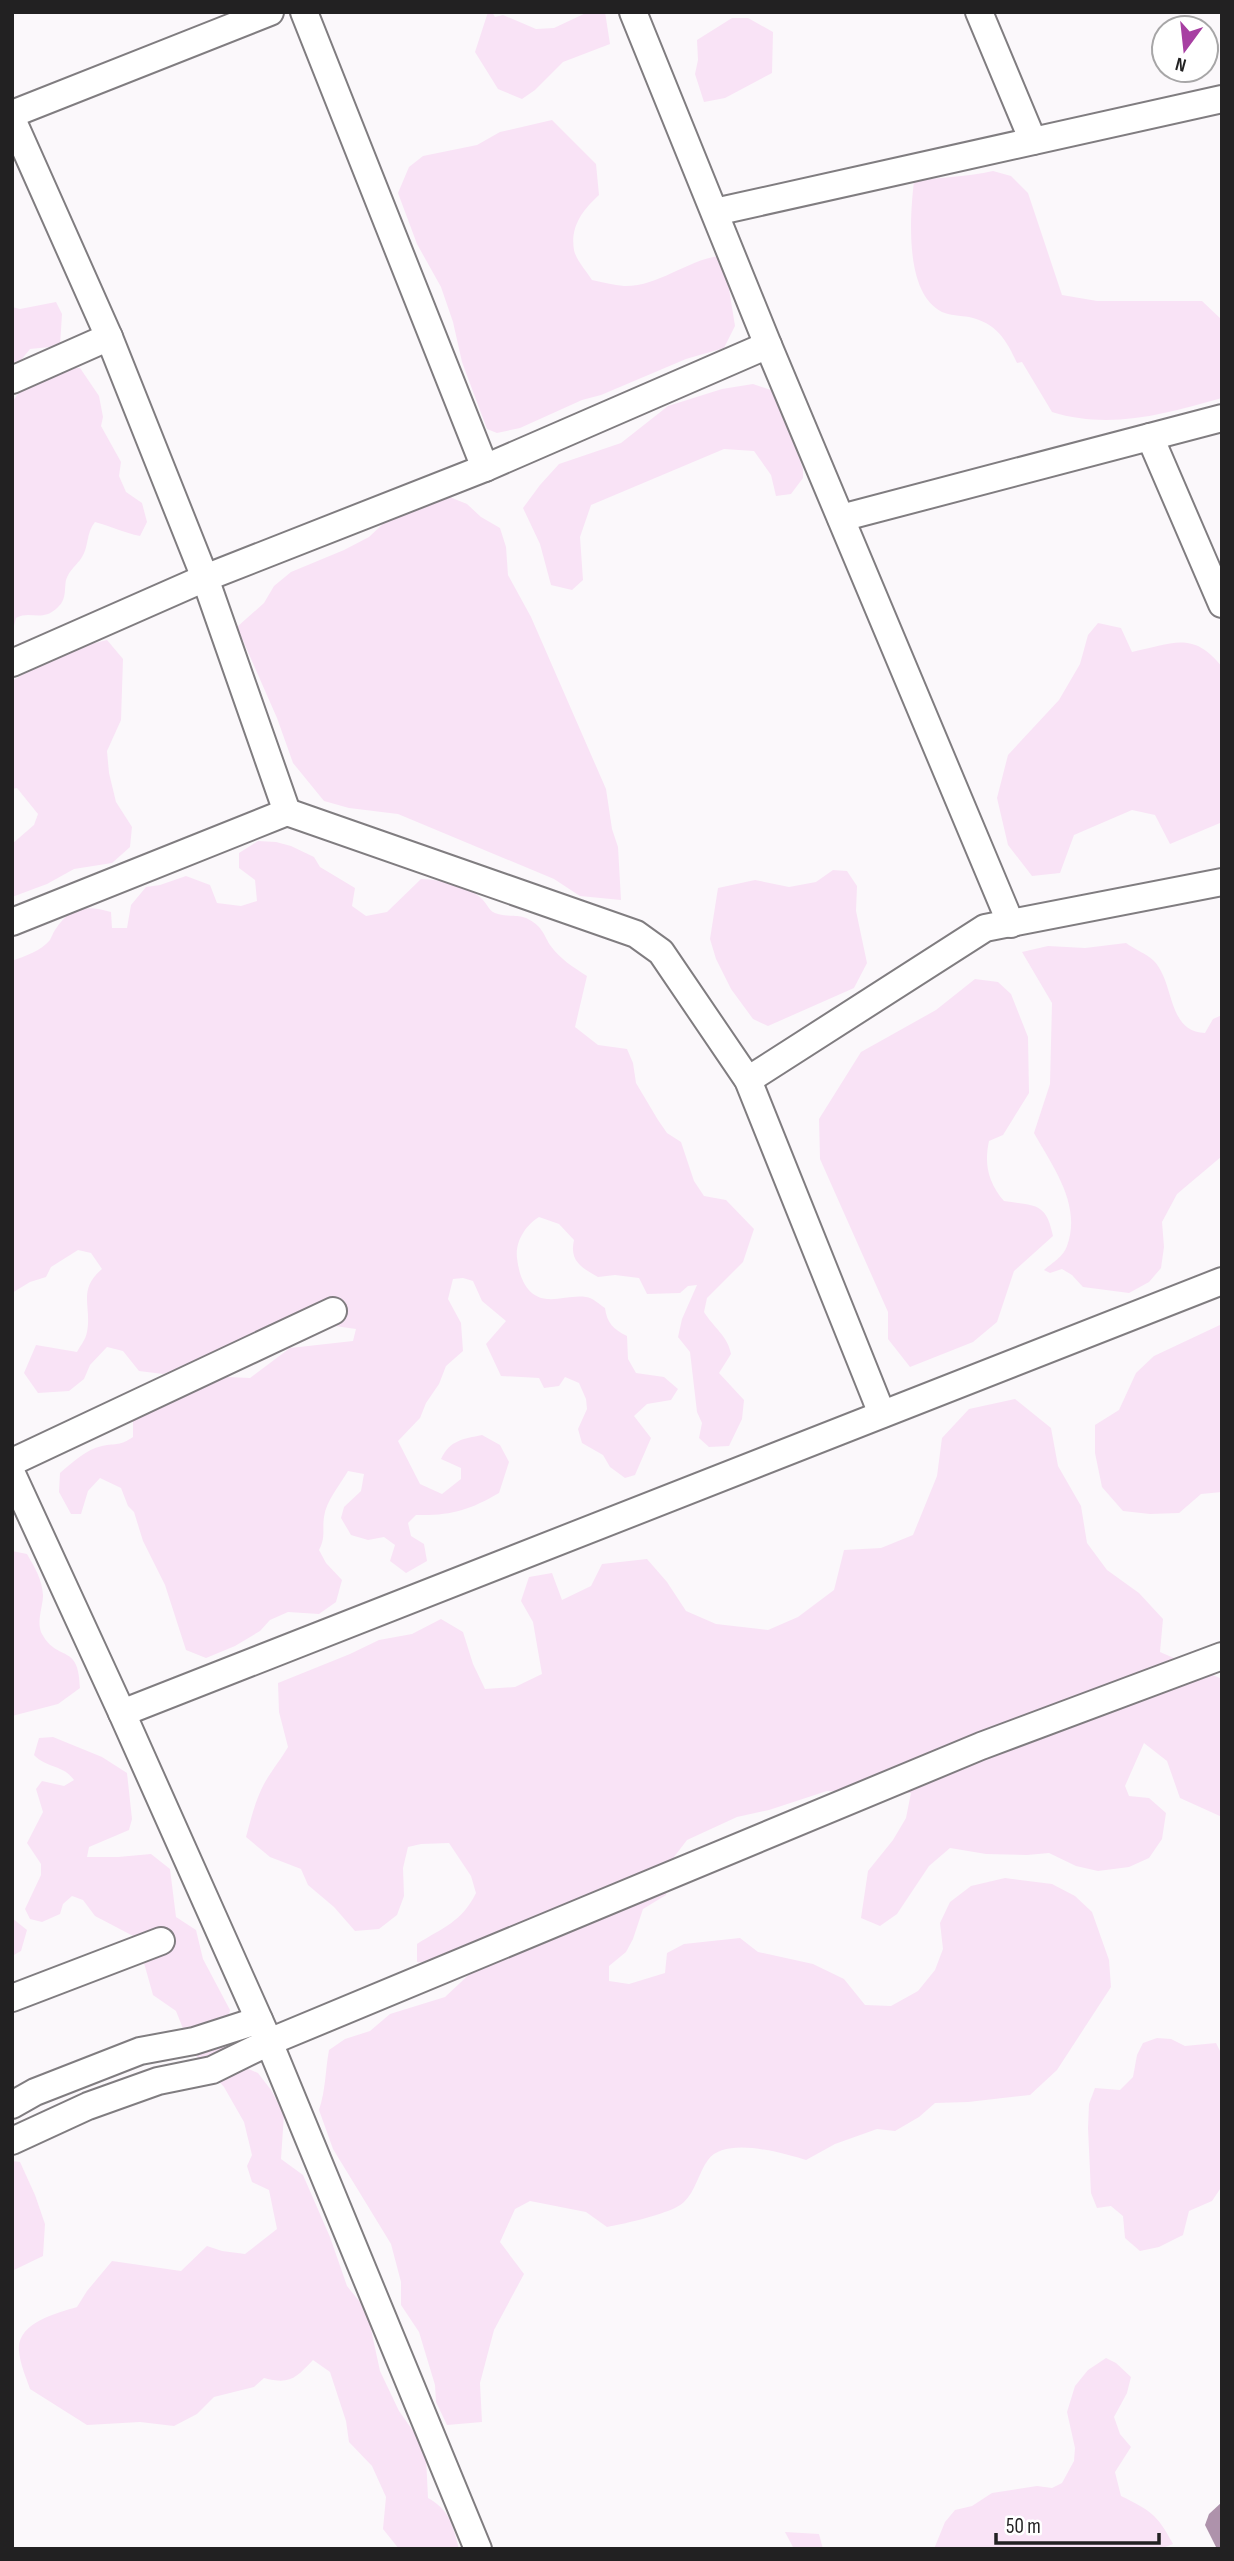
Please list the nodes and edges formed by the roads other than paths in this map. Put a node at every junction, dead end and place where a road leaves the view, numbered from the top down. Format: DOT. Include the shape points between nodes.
graph roads {
  1 [pos="270,12"];
  2 [pos="304,12"];
  3 [pos="633,12"];
  4 [pos="979,12"];
  5 [pos="1222,99"];
  6 [pos="12,117"];
  7 [pos="1033,141"];
  8 [pos="715,212"];
  9 [pos="109,337"];
  10 [pos="768,345"];
  11 [pos="12,380"];
  12 [pos="1222,418"];
  13 [pos="1150,437"];
  14 [pos="485,468"];
  15 [pos="841,518"];
  16 [pos="205,579"];
  17 [pos="1222,604"];
  18 [pos="12,663"];
  19 [pos="288,812"];
  20 [pos="1222,882"];
  21 [pos="12,922"];
  22 [pos="1011,924"];
  23 [pos="748,1080"];
  24 [pos="1222,1281"];
  25 [pos="333,1311"];
  26 [pos="882,1414"];
  27 [pos="12,1462"];
  28 [pos="12,1474"];
  29 [pos="23,1525"];
  30 [pos="1222,1656"];
  31 [pos="122,1713"];
  32 [pos="161,1941"];
  33 [pos="12,1998"];
  34 [pos="264,2031"];
  35 [pos="12,2106"];
  36 [pos="17,2138"];
  37 [pos="478,2549"];
  1 -- 6 [label="street"];
  2 -- 14 [label="street"];
  3 -- 8 [label="street"];
  4 -- 7 [label="street"];
  5 -- 7 [label="street"];
  6 -- 9 [label="street"];
  7 -- 8 [label="street"];
  8 -- 10 [label="street"];
  9 -- 11 [label="street"];
  9 -- 16 [label="street"];
  10 -- 14 [label="street"];
  10 -- 15 [label="street"];
  12 -- 13 [label="street"];
  13 -- 15 [label="street"];
  13 -- 17 [label="street"];
  14 -- 16 [label="street"];
  15 -- 22 [label="street"];
  16 -- 18 [label="street"];
  16 -- 19 [label="street"];
  19 -- 21 [label="street"];
  19 -- 23 [label="street" via="636,934 661,952"];
  20 -- 22 [label="street"];
  22 -- 23 [label="street" via="985,928"];
  23 -- 26 [label="street"];
  24 -- 26 [label="street"];
  25 -- 27 [label="street"];
  26 -- 31 [label="street"];
  28 -- 29 [label="street"];
  29 -- 31 [label="street"];
  30 -- 34 [label="street" via="981,1746"];
  31 -- 34 [label="street"];
  32 -- 33 [label="street"];
  34 -- 35 [label="street" via="140,2051 35,2091"];
  34 -- 36 [label="street" via="212,2070 158,2081"];
  34 -- 37 [label="street"];
  35 -- 36 [label="street"];
}
